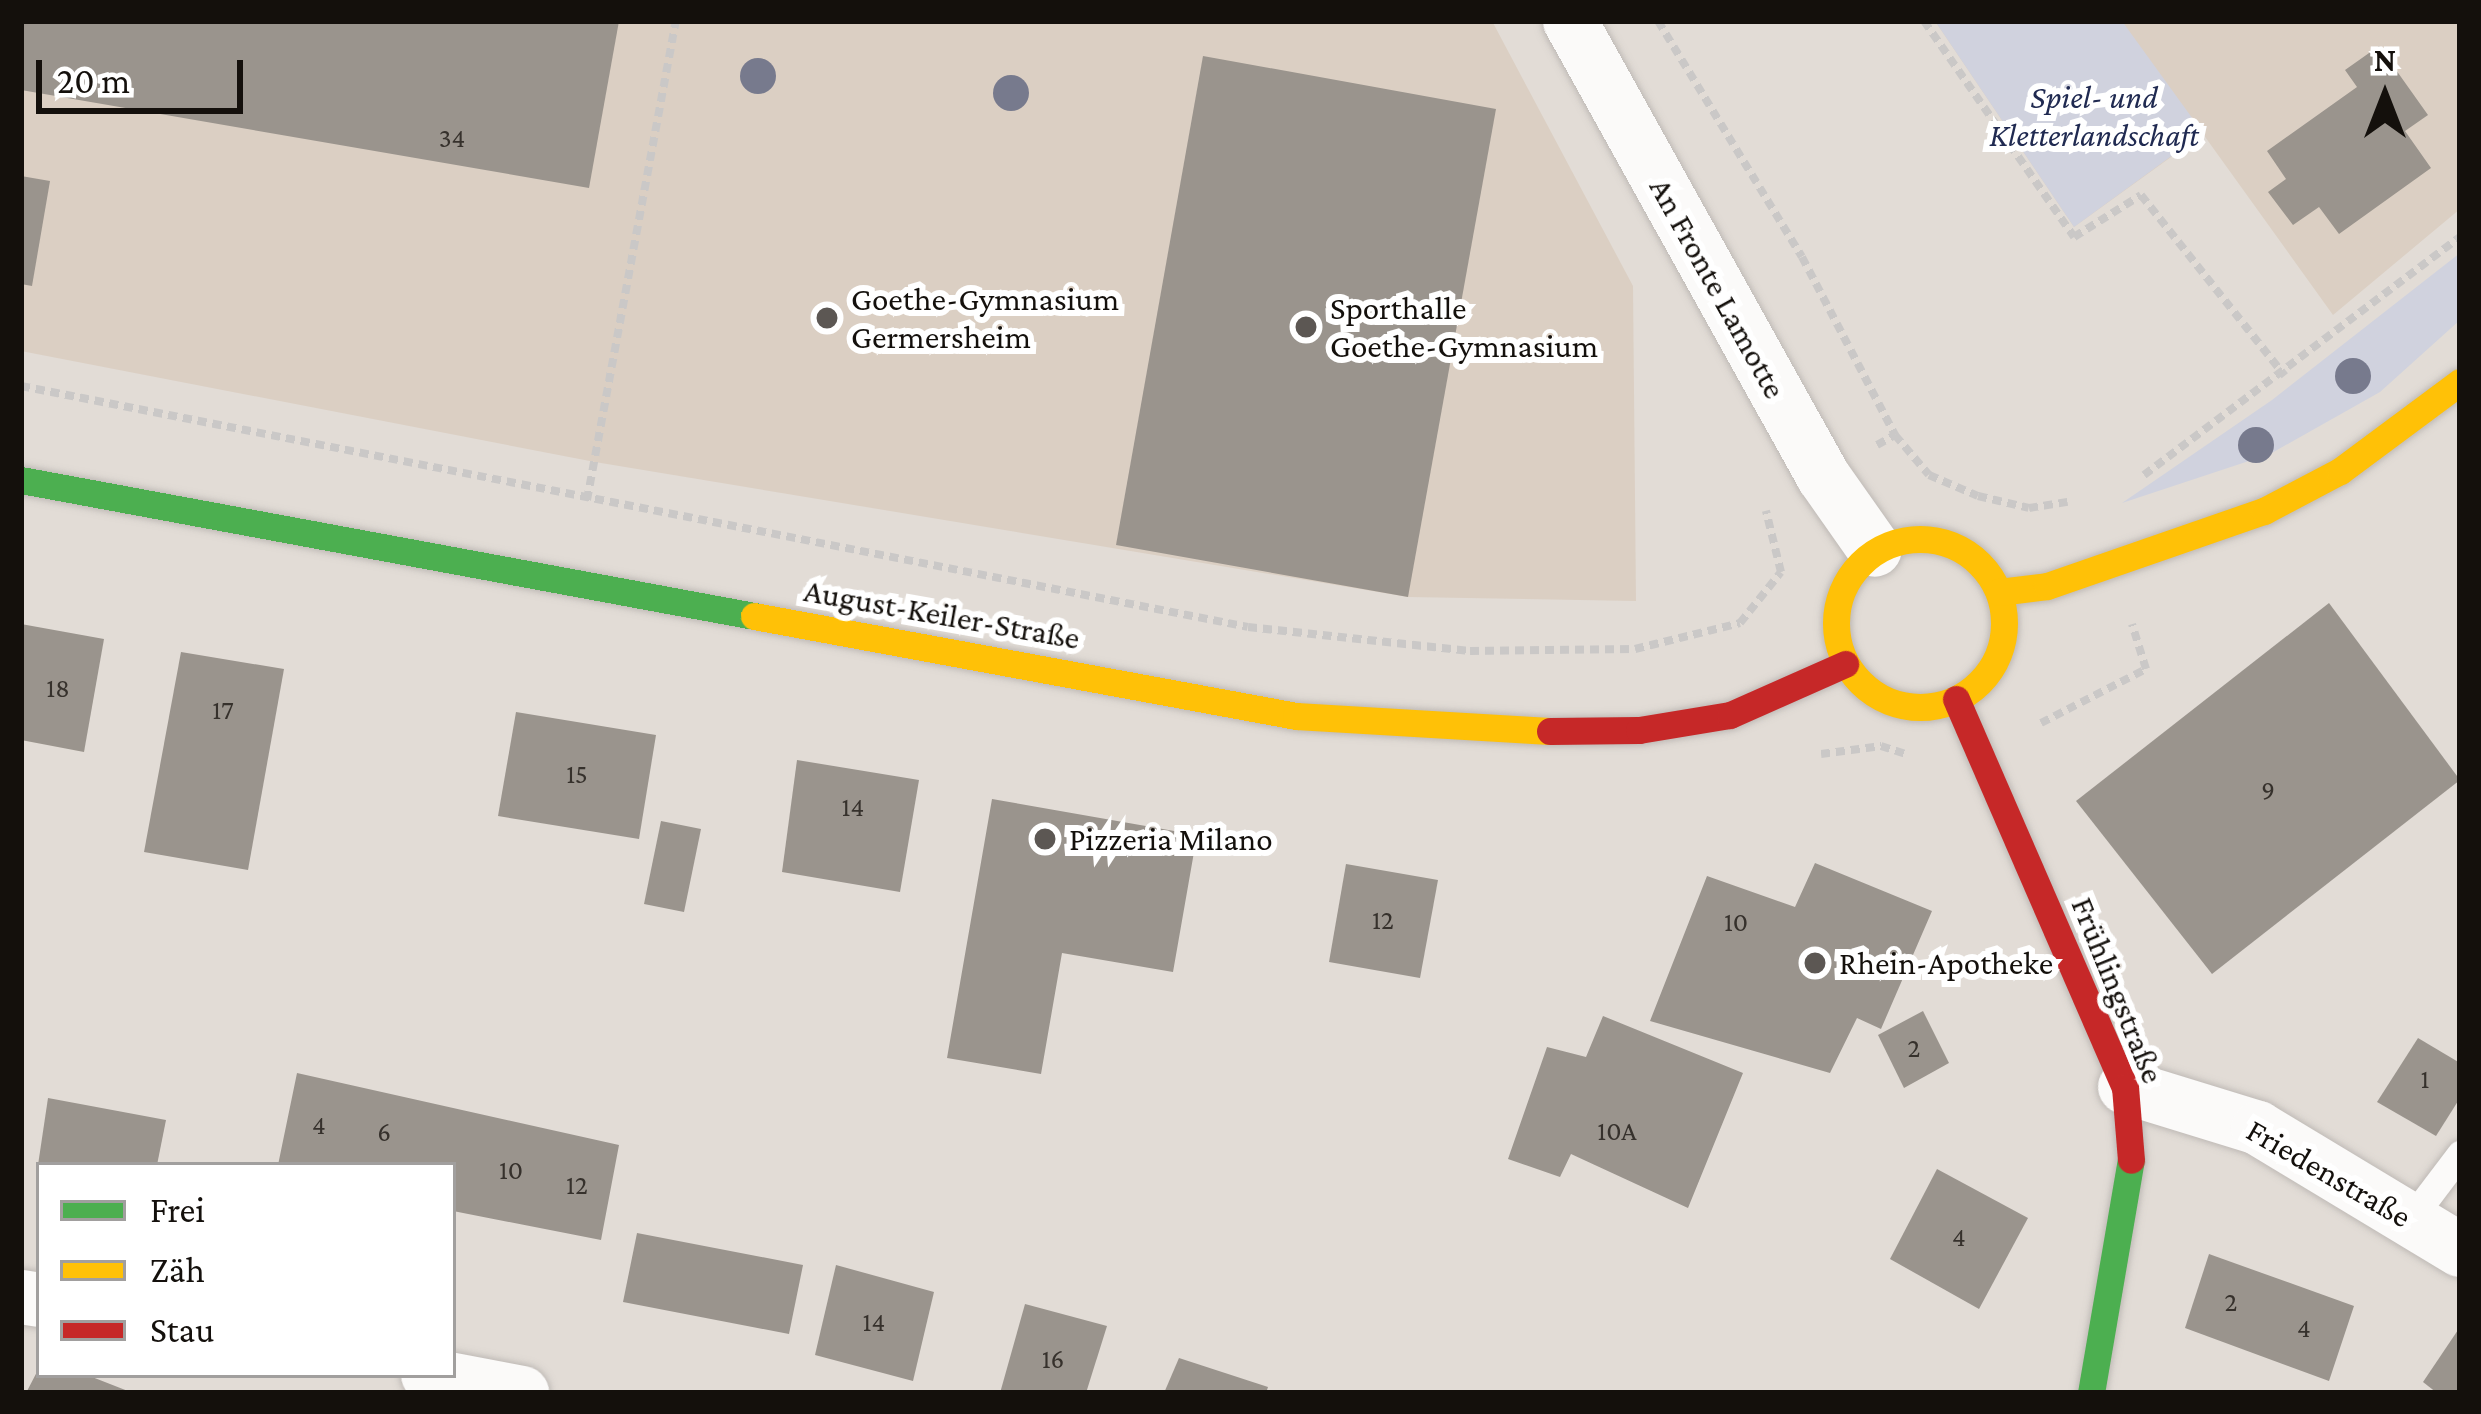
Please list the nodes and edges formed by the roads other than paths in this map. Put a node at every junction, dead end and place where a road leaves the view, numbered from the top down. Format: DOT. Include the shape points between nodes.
graph roads {
  1 [pos="1570,21"];
  2 [pos="2460,382"];
  3 [pos="21,480"];
  4 [pos="1875,550"];
  5 [pos="1999,592"];
  6 [pos="1845,664"];
  7 [pos="1956,699"];
  8 [pos="2125,1087"];
  9 [pos="2460,1154"];
  10 [pos="2410,1220"];
  11 [pos="2460,1250"];
  12 [pos="444,1378"];
  13 [pos="522,1393"];
  14 [pos="2091,1393"];
  1 -- 4 [label="street, An Fronte Lamotte" via="1823,476"];
  2 -- 5 [label="street" via="2340,471 2264,511 2047,586"];
  3 -- 6 [label="street, August-Keiler-Straße" via="1296,716 1468,731 1639,730 1730,715"];
  4 -- 5 [label="street" via="1922,538 1947,542 1987,570"];
  4 -- 6 [label="street" via="1848,578 1835,613"];
  5 -- 7 [label="street" via="2005,617 1993,666"];
  6 -- 7 [label="street" via="1860,684 1906,706"];
  7 -- 8 [label="street, Frühlingstraße"];
  8 -- 10 [label="street, Friedenstraße" via="2258,1128"];
  8 -- 14 [label="street, Frühlingstraße" via="2125,1226"];
  9 -- 10 [label="lane"];
  10 -- 11 [label="street, Friedenstraße"];
  12 -- 13 [label="street"];
}
